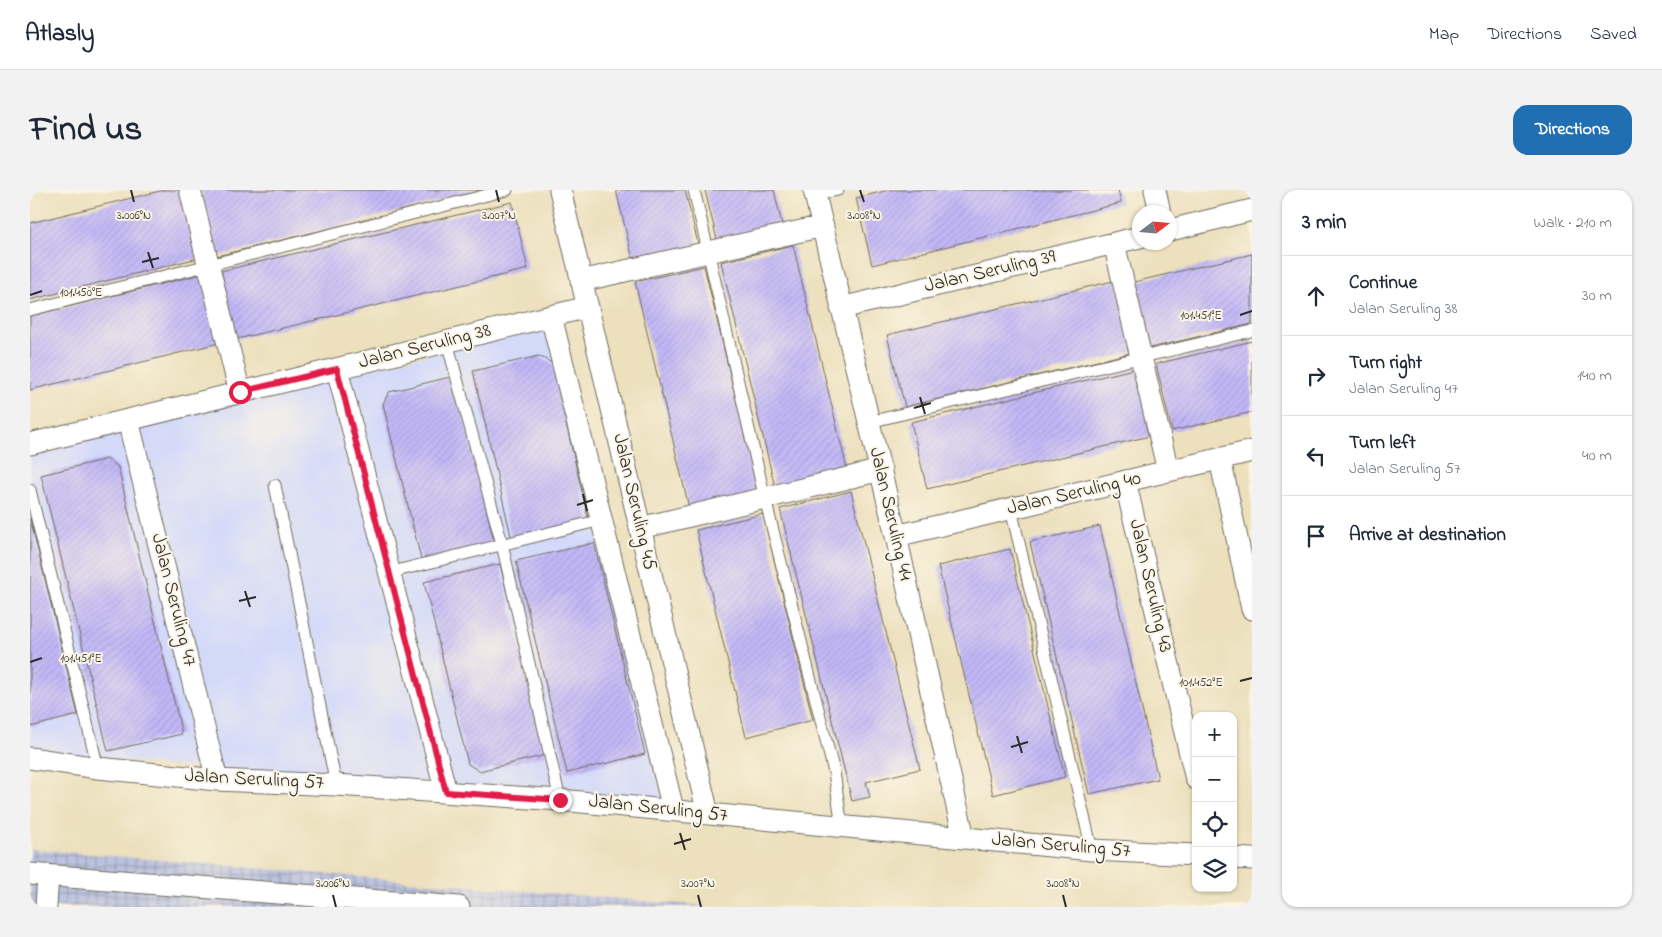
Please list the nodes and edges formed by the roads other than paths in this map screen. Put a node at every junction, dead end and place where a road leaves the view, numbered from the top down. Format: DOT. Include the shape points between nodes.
graph roads {
  1 [pos="190,190"];
  2 [pos="507,190"];
  3 [pos="560,190"];
  4 [pos="694,190"];
  5 [pos="838,190"];
  6 [pos="1155,190"];
  7 [pos="815,193"];
  8 [pos="1158,205"];
  9 [pos="1252,210"];
  10 [pos="823,226"];
  11 [pos="1177,228"];
  12 [pos="1132,239"];
  13 [pos="1114,243"];
  14 [pos="708,252"];
  15 [pos="208,263"];
  16 [pos="582,281"];
  17 [pos="588,307"];
  18 [pos="840,308"];
  19 [pos="30,310"];
  20 [pos="551,316"];
  21 [pos="1252,331"];
  22 [pos="447,342"];
  23 [pos="1141,358"];
  24 [pos="337,369"];
  25 [pos="240,392"];
  26 [pos="128,420"];
  27 [pos="869,422"];
  28 [pos="30,444"];
  29 [pos="1252,451"];
  30 [pos="1220,459"];
  31 [pos="881,470"];
  32 [pos="1168,471"];
  33 [pos="1125,481"];
  34 [pos="276,485"];
  35 [pos="30,490"];
  36 [pos="765,499"];
  37 [pos="1011,509"];
  38 [pos="601,520"];
  39 [pos="640,528"];
  40 [pos="896,536"];
  41 [pos="502,544"];
  42 [pos="388,572"];
  43 [pos="1252,609"];
  44 [pos="30,758"];
  45 [pos="1192,762"];
  46 [pos="98,768"];
  47 [pos="217,780"];
  48 [pos="336,785"];
  49 [pos="446,792"];
  50 [pos="560,800"];
  51 [pos="673,809"];
  52 [pos="708,814"];
  53 [pos="842,826"];
  54 [pos="964,838"];
  55 [pos="1092,850"];
  56 [pos="1192,855"];
  57 [pos="1237,858"];
  58 [pos="1252,859"];
  59 [pos="39,874"];
  60 [pos="46,907"];
  61 [pos="459,907"];
  1 -- 15 [label="street"];
  2 -- 15 [label="lane"];
  3 -- 16 [label="street, Jalan Seruling 45"];
  4 -- 14 [label="lane"];
  5 -- 7 [label="lane"];
  6 -- 8 [label="street"];
  7 -- 10 [label="street, Jalan Seruling 44"];
  9 -- 11 [label="street"];
  10 -- 14 [label="street"];
  10 -- 18 [label="street, Jalan Seruling 44"];
  12 -- 13 [label="street, Jalan Seruling 39"];
  13 -- 18 [label="street, Jalan Seruling 39"];
  13 -- 23 [label="street"];
  14 -- 16 [label="street"];
  14 -- 36 [label="lane"];
  15 -- 19 [label="lane"];
  15 -- 25 [label="street"];
  16 -- 17 [label="street, Jalan Seruling 45"];
  17 -- 20 [label="street, Jalan Seruling 38"];
  17 -- 39 [label="street, Jalan Seruling 45"];
  18 -- 27 [label="street, Jalan Seruling 44"];
  20 -- 22 [label="street, Jalan Seruling 38"];
  20 -- 38 [label="street, Jalan Seruling 45"];
  21 -- 23 [label="lane"];
  22 -- 24 [label="street, Jalan Seruling 38"];
  22 -- 41 [label="lane"];
  23 -- 27 [label="lane"];
  23 -- 32 [label="street"];
  24 -- 25 [label="street, Jalan Seruling 38"];
  24 -- 42 [label="street"];
  25 -- 26 [label="street, Jalan Seruling 38"];
  26 -- 28 [label="street, Jalan Seruling 38"];
  26 -- 47 [label="street, Jalan Seruling 47"];
  27 -- 31 [label="street, Jalan Seruling 44"];
  29 -- 30 [label="street, Jalan Seruling 40"];
  30 -- 32 [label="street, Jalan Seruling 40"];
  30 -- 43 [label="street"];
  31 -- 36 [label="street"];
  31 -- 40 [label="street, Jalan Seruling 44"];
  32 -- 33 [label="street, Jalan Seruling 40"];
  33 -- 37 [label="street, Jalan Seruling 40"];
  33 -- 45 [label="street, Jalan Seruling 43"];
  34 -- 48 [label="lane"];
  35 -- 46 [label="lane"];
  36 -- 39 [label="street"];
  36 -- 53 [label="lane" via="834,772"];
  37 -- 40 [label="street, Jalan Seruling 40"];
  37 -- 55 [label="lane"];
  38 -- 41 [label="lane"];
  38 -- 51 [label="street, Jalan Seruling 45"];
  39 -- 52 [label="street, Jalan Seruling 45"];
  40 -- 54 [label="street, Jalan Seruling 44"];
  41 -- 42 [label="lane"];
  41 -- 50 [label="lane"];
  42 -- 49 [label="street"];
  44 -- 46 [label="street, Jalan Seruling 57"];
  46 -- 47 [label="street, Jalan Seruling 57"];
  47 -- 48 [label="street, Jalan Seruling 57"];
  48 -- 49 [label="street, Jalan Seruling 57"];
  49 -- 50 [label="street, Jalan Seruling 57"];
  50 -- 51 [label="street, Jalan Seruling 57"];
  51 -- 52 [label="street, Jalan Seruling 57"];
  52 -- 53 [label="street, Jalan Seruling 57"];
  53 -- 54 [label="street, Jalan Seruling 57"];
  54 -- 55 [label="street, Jalan Seruling 57"];
  55 -- 56 [label="street, Jalan Seruling 57"];
  57 -- 58 [label="street"];
  59 -- 60 [label="street"];
  59 -- 61 [label="street"];
}
